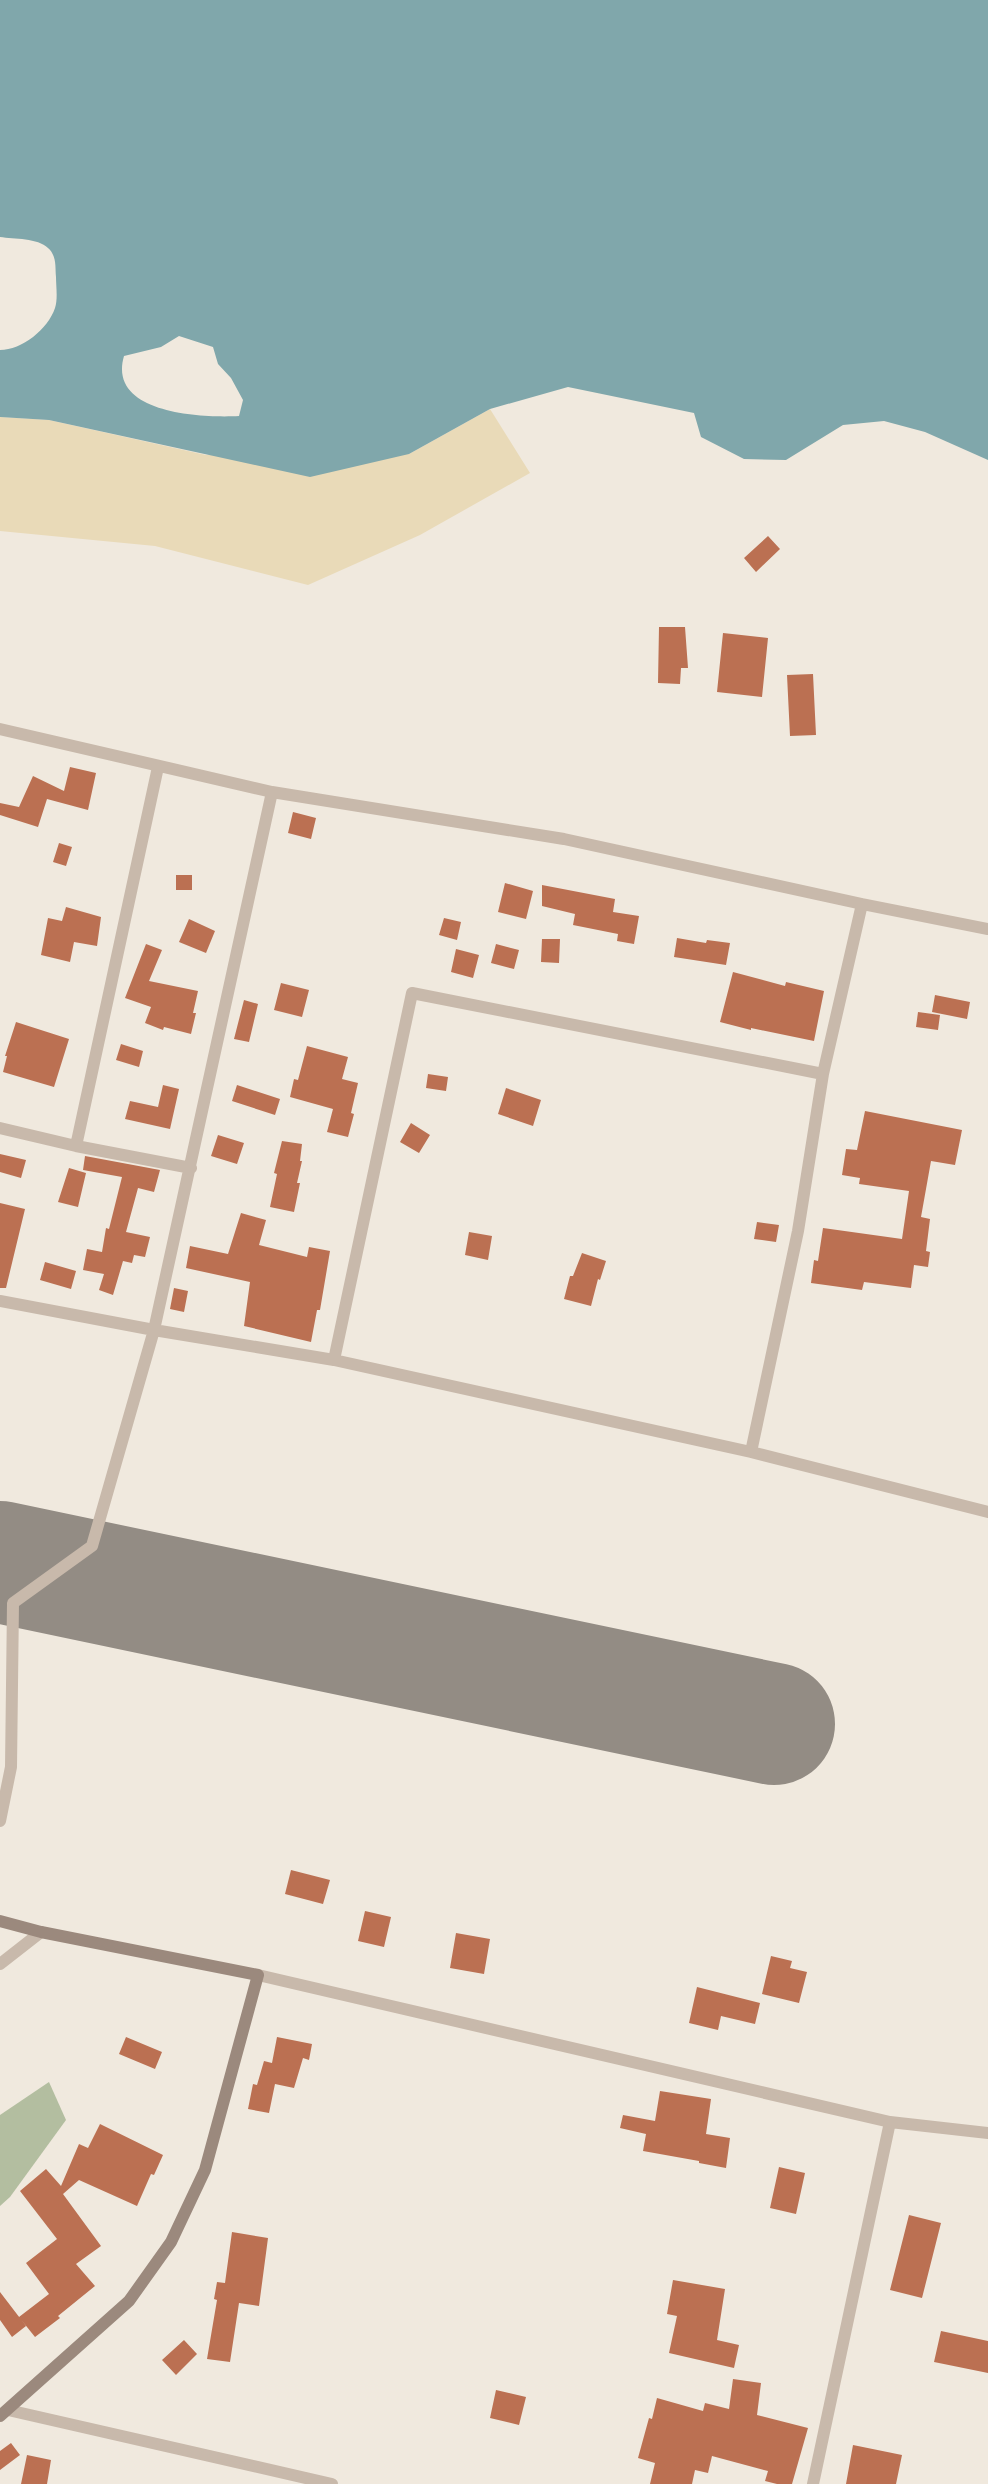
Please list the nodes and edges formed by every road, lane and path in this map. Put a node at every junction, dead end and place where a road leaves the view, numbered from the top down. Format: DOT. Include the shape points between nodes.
graph roads {
  1 [pos="0,729"];
  2 [pos="158,767"];
  3 [pos="272,792"];
  4 [pos="862,904"];
  5 [pos="988,929"];
  6 [pos="823,1074"];
  7 [pos="0,1128"];
  8 [pos="76,1146"];
  9 [pos="191,1168"];
  10 [pos="0,1301"];
  11 [pos="154,1330"];
  12 [pos="334,1360"];
  13 [pos="751,1452"];
  14 [pos="988,1512"];
  15 [pos="0,1821"];
  16 [pos="0,1921"];
  17 [pos="41,1932"];
  18 [pos="0,1964"];
  19 [pos="258,1975"];
  20 [pos="890,2122"];
  21 [pos="988,2133"];
  22 [pos="4,2413"];
  23 [pos="332,2484"];
  24 [pos="813,2484"];
  1 -- 2 [label="street"];
  2 -- 3 [label="street"];
  2 -- 8 [label="street"];
  3 -- 4 [label="street" via="564,839"];
  3 -- 9 [label="street"];
  4 -- 5 [label="street"];
  4 -- 6 [label="street"];
  6 -- 12 [label="street" via="412,993"];
  6 -- 13 [label="street" via="798,1231"];
  7 -- 8 [label="street"];
  8 -- 9 [label="street"];
  9 -- 11 [label="street"];
  10 -- 11 [label="street"];
  11 -- 12 [label="street"];
  11 -- 15 [label="street" via="92,1546 12,1603 11,1766"];
  12 -- 13 [label="street"];
  13 -- 14 [label="street"];
  16 -- 17 [label="main road"];
  17 -- 18 [label="street"];
  17 -- 19 [label="main road"];
  19 -- 20 [label="street"];
  19 -- 22 [label="main road" via="205,2170 171,2242 129,2301"];
  20 -- 21 [label="street"];
  20 -- 24 [label="street"];
  22 -- 23 [label="street"];
}
